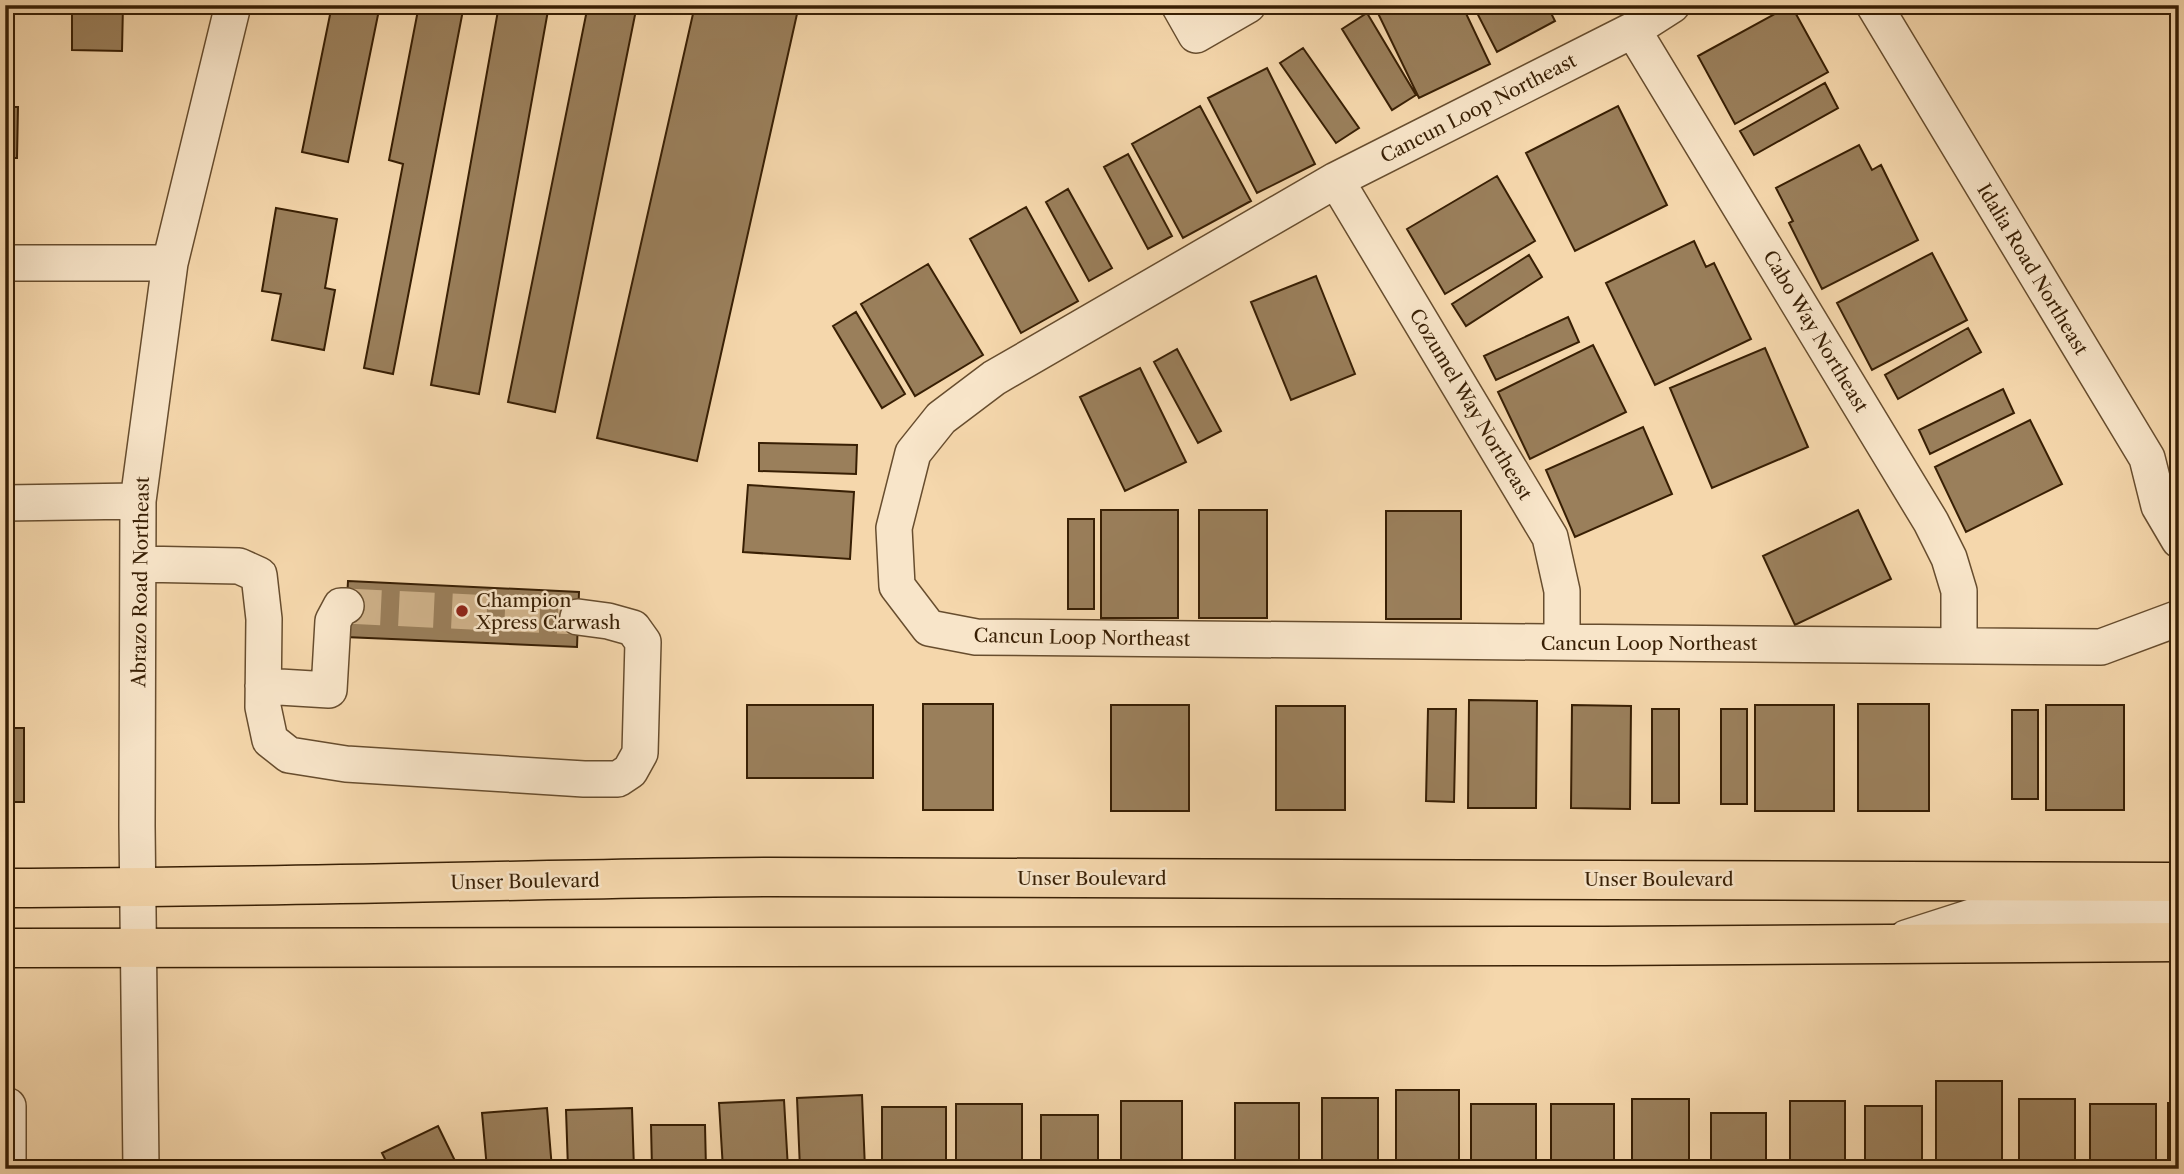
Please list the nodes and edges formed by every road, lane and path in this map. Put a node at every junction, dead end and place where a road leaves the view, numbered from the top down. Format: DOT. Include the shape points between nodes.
graph roads {
  1 [pos="233,5"];
  2 [pos="1179,5"];
  3 [pos="1248,5"];
  4 [pos="1672,5"];
  5 [pos="1874,5"];
  6 [pos="1633,30"];
  7 [pos="1336,180"];
  8 [pos="5,262"];
  9 [pos="170,262"];
  10 [pos="2147,458"];
  11 [pos="2179,482"];
  12 [pos="138,501"];
  13 [pos="5,503"];
  14 [pos="2179,540"];
  15 [pos="138,564"];
  16 [pos="346,606"];
  17 [pos="578,617"];
  18 [pos="2170,622"];
  19 [pos="1562,642"];
  20 [pos="1959,646"];
  21 [pos="263,686"];
  22 [pos="2179,882"];
  23 [pos="138,887"];
  24 [pos="5,888"];
  25 [pos="2179,911"];
  26 [pos="2179,942"];
  27 [pos="1886,944"];
  28 [pos="5,948"];
  29 [pos="138,948"];
  30 [pos="5,1106"];
  31 [pos="8,1169"];
  32 [pos="141,1169"];
  1 -- 9 [label="street, Abrazo Road Northeast"];
  2 -- 3 [label="street" via="1196,35"];
  4 -- 6 [label="street, Cancun Loop Northeast"];
  5 -- 10 [label="street, Idalia Road Northeast"];
  6 -- 7 [label="street, Cancun Loop Northeast"];
  6 -- 20 [label="street, Cabo Way Northeast" via="1931,522 1959,591"];
  7 -- 19 [label="street, Cozumel Way Northeast" via="1550,537 1563,591"];
  7 -- 19 [label="street, Cancun Loop Northeast" via="994,378 941,418 913,453 894,528 897,586 929,628 976,637"];
  8 -- 9 [label="street"];
  9 -- 12 [label="street, Abrazo Road Northeast"];
  10 -- 11 [label="street"];
  10 -- 14 [label="street, Idalia Road Northeast" via="2159,506"];
  12 -- 13 [label="street"];
  12 -- 15 [label="street, Abrazo Road Northeast"];
  15 -- 21 [label="street" via="239,566 259,575"];
  15 -- 23 [label="street, Abrazo Road Northeast"];
  16 -- 21 [label="street" via="341,606 333,621 328,690"];
  17 -- 21 [label="street" via="633,628 643,642 640,753 630,771 618,779 346,764 289,755 270,740"];
  18 -- 20 [label="street, Cancun Loop Northeast" via="2101,647"];
  19 -- 20 [label="street, Cancun Loop Northeast"];
  22 -- 23 [label="main road, Unser Boulevard" via="767,877"];
  23 -- 24 [label="main road, Unser Boulevard"];
  23 -- 29 [label="street, Abrazo Road Northeast"];
  25 -- 27 [label="street" via="1987,912"];
  26 -- 27 [label="main road"];
  27 -- 29 [label="main road"];
  28 -- 29 [label="main road"];
  29 -- 32 [label="street, Abrazo Road Northeast"];
  30 -- 31 [label="street"];
}
